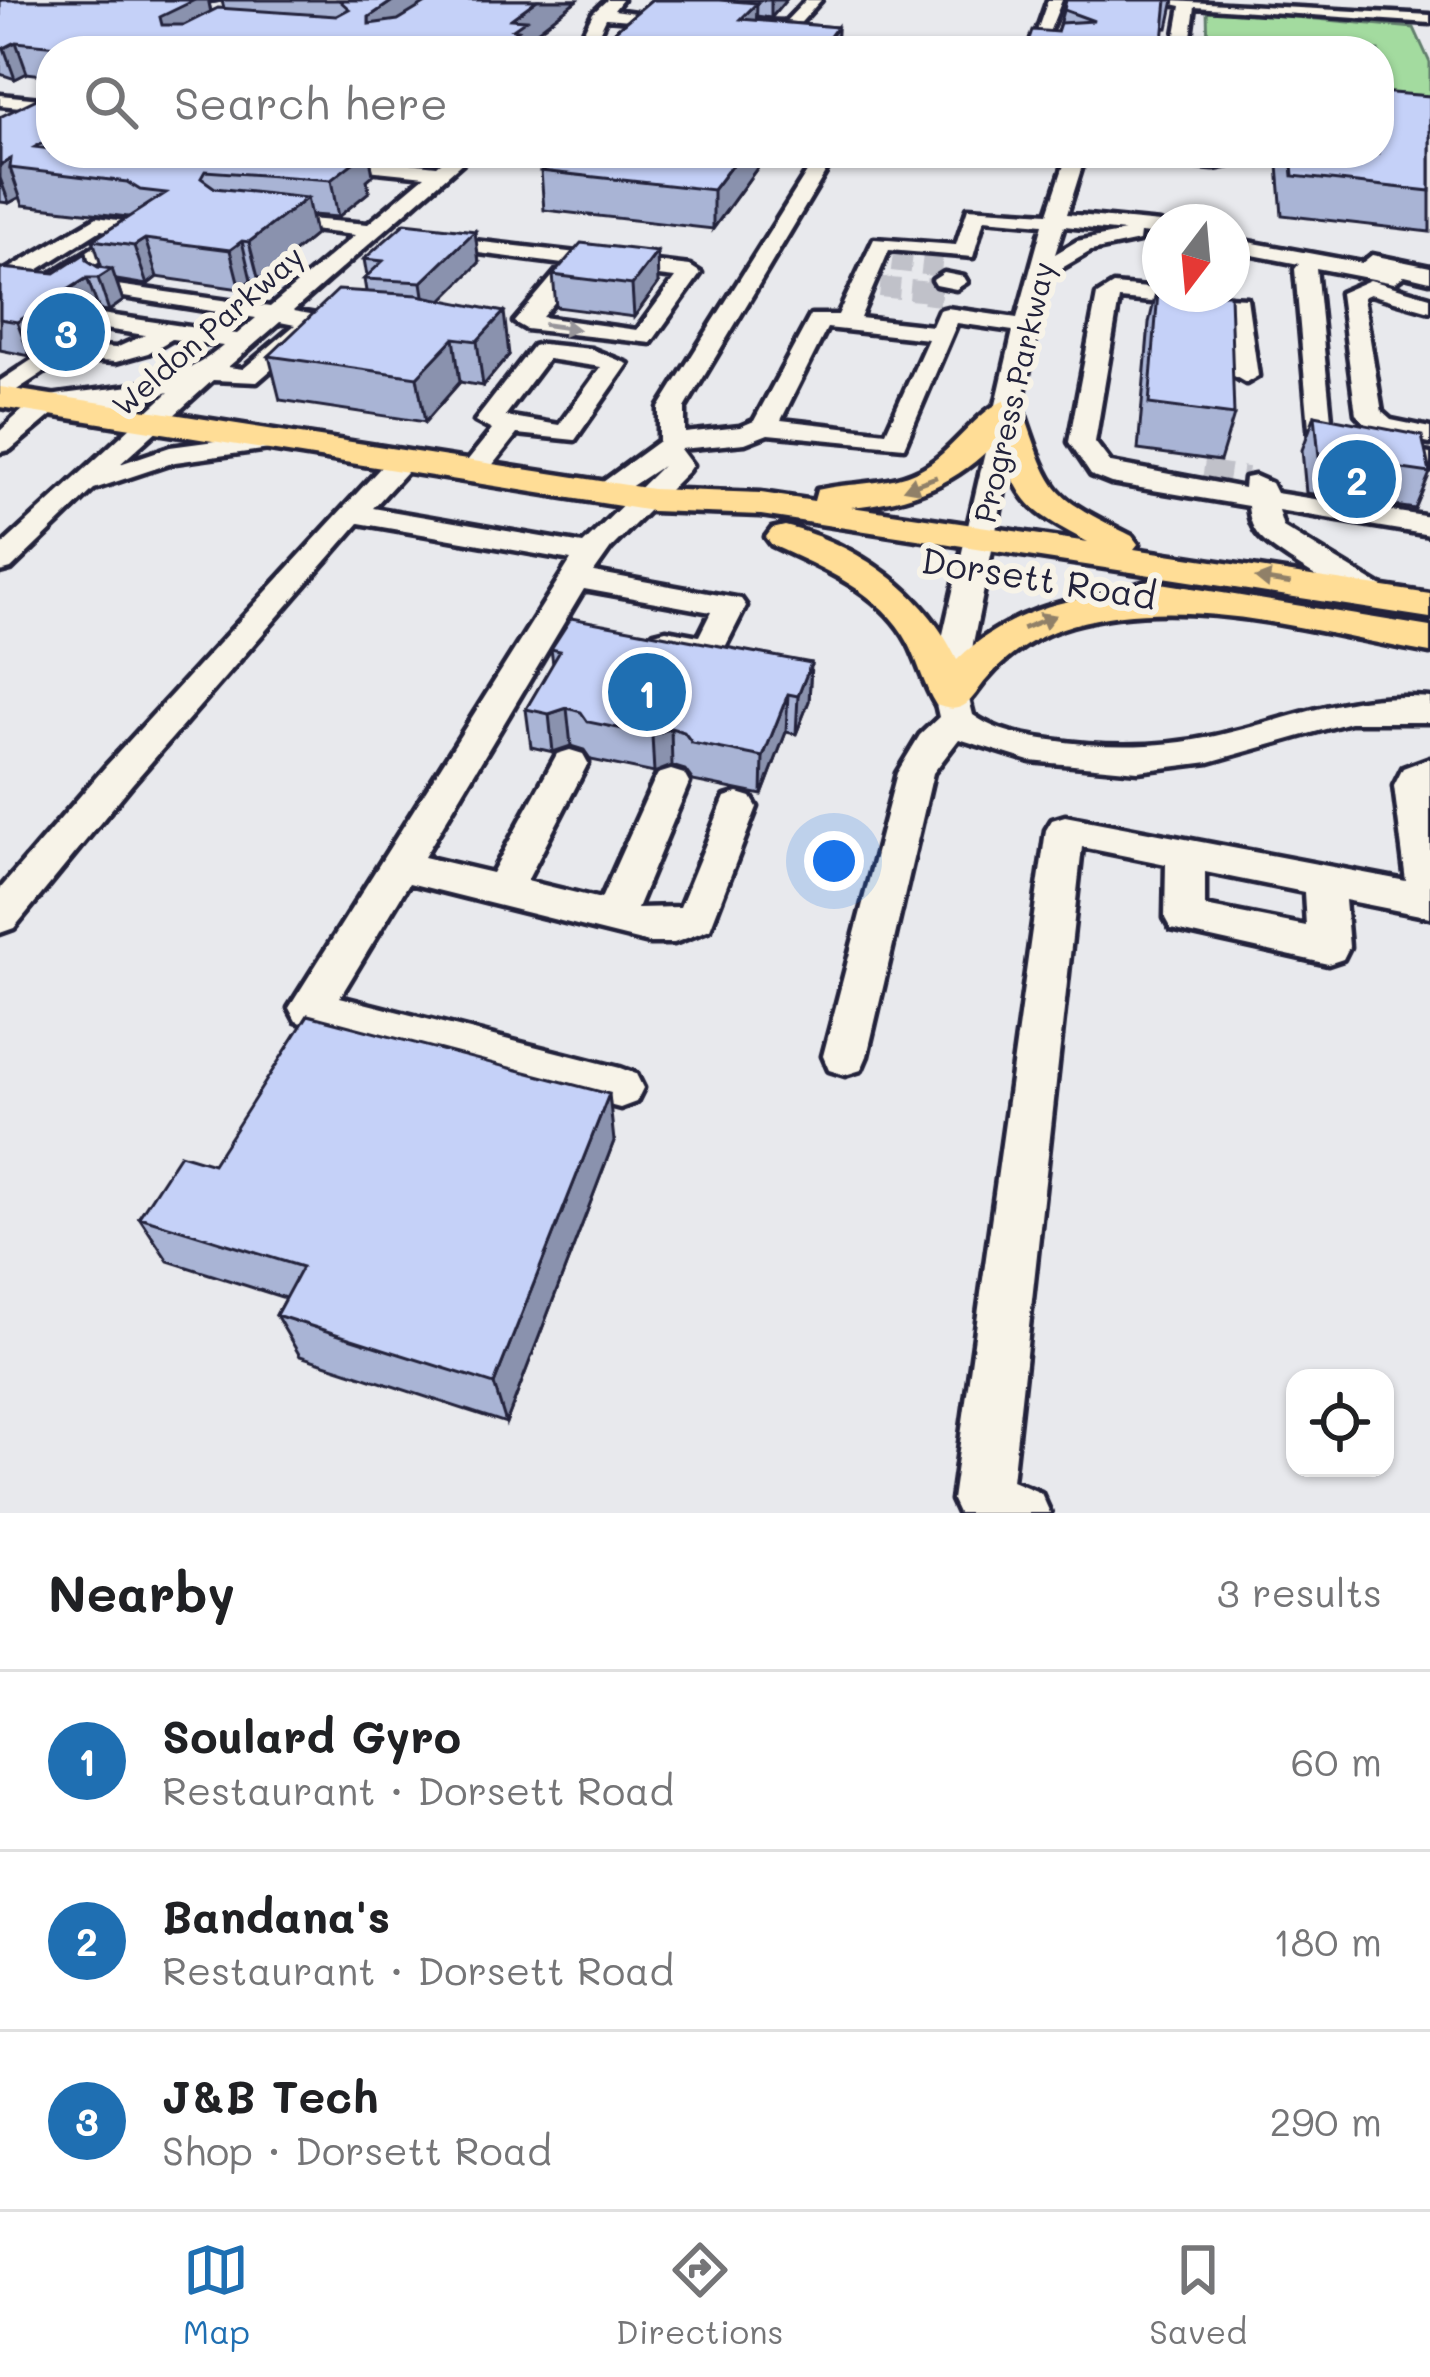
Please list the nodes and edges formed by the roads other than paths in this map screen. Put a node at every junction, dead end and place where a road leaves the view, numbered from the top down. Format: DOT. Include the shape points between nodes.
graph roads {
  1 [pos="615,0"];
  2 [pos="647,0"];
  3 [pos="814,0"];
  4 [pos="1055,0"];
  5 [pos="1160,0"];
  6 [pos="1423,0"];
  7 [pos="1189,2"];
  8 [pos="692,15"];
  9 [pos="634,16"];
  10 [pos="1430,17"];
  11 [pos="596,20"];
  12 [pos="734,24"];
  13 [pos="589,36"];
  14 [pos="676,36"];
  15 [pos="1040,36"];
  16 [pos="1183,36"];
  17 [pos="0,83"];
  18 [pos="0,100"];
  19 [pos="36,106"];
  20 [pos="36,110"];
  21 [pos="9,119"];
  22 [pos="440,168"];
  23 [pos="819,168"];
  24 [pos="1072,168"];
  25 [pos="247,217"];
  26 [pos="1054,218"];
  27 [pos="380,229"];
  28 [pos="1142,230"];
  29 [pos="1142,235"];
  30 [pos="412,240"];
  31 [pos="645,244"];
  32 [pos="1250,244"];
  33 [pos="1250,246"];
  34 [pos="578,260"];
  35 [pos="1306,269"];
  36 [pos="1430,270"];
  37 [pos="1038,273"];
  38 [pos="1430,284"];
  39 [pos="870,285"];
  40 [pos="0,287"];
  41 [pos="111,288"];
  42 [pos="303,290"];
  43 [pos="949,290"];
  44 [pos="347,296"];
  45 [pos="1430,304"];
  46 [pos="277,312"];
  47 [pos="1018,325"];
  48 [pos="167,331"];
  49 [pos="505,340"];
  50 [pos="1311,341"];
  51 [pos="243,342"];
  52 [pos="1359,347"];
  53 [pos="60,351"];
  54 [pos="542,351"];
  55 [pos="207,372"];
  56 [pos="1246,376"];
  57 [pos="0,395"];
  58 [pos="54,405"];
  59 [pos="1007,410"];
  60 [pos="151,420"];
  61 [pos="509,425"];
  62 [pos="765,425"];
  63 [pos="1430,436"];
  64 [pos="282,440"];
  65 [pos="0,445"];
  66 [pos="668,448"];
  67 [pos="403,460"];
  68 [pos="1430,462"];
  69 [pos="473,471"];
  70 [pos="1203,473"];
  71 [pos="1158,485"];
  72 [pos="80,490"];
  73 [pos="1254,490"];
  74 [pos="602,493"];
  75 [pos="652,500"];
  76 [pos="761,504"];
  77 [pos="352,513"];
  78 [pos="1430,526"];
  79 [pos="785,538"];
  80 [pos="977,552"];
  81 [pos="0,563"];
  82 [pos="583,566"];
  83 [pos="1191,584"];
  84 [pos="1376,597"];
  85 [pos="1430,606"];
  86 [pos="643,636"];
  87 [pos="1430,640"];
  88 [pos="710,648"];
  89 [pos="748,655"];
  90 [pos="954,707"];
  91 [pos="1430,710"];
  92 [pos="570,763"];
  93 [pos="1430,770"];
  94 [pos="671,783"];
  95 [pos="738,807"];
  96 [pos="1186,854"];
  97 [pos="397,865"];
  98 [pos="1323,880"];
  99 [pos="502,891"];
  100 [pos="1429,900"];
  101 [pos="0,917"];
  102 [pos="613,918"];
  103 [pos="845,1056"];
  104 [pos="620,1088"];
  105 [pos="1021,1513"];
  1 -- 11 [label="street"];
  2 -- 9 [label="street"];
  3 -- 12 [label="street" via="790,27"];
  4 -- 15 [label="street"];
  5 -- 7 [label="street"];
  6 -- 10 [label="street"];
  7 -- 10 [label="street"];
  7 -- 16 [label="street"];
  8 -- 9 [label="street"];
  9 -- 11 [label="street"];
  11 -- 13 [label="street"];
  11 -- 14 [label="street"];
  17 -- 18 [label="street" via="17,88"];
  18 -- 19 [label="street"];
  20 -- 21 [label="street"];
  22 -- 27 [label="street, Weldon Parkway"];
  23 -- 66 [label="street" via="672,408"];
  24 -- 26 [label="street"];
  25 -- 27 [label="street"];
  26 -- 28 [label="street, Progress Parkway"];
  26 -- 37 [label="street, Progress Parkway"];
  26 -- 43 [label="street" via="975,212"];
  27 -- 31 [label="street"];
  27 -- 42 [label="street, Weldon Parkway"];
  29 -- 37 [label="street" via="1085,246"];
  30 -- 34 [label="street"];
  32 -- 36 [label="street"];
  33 -- 38 [label="street"];
  34 -- 34 [label="street, one-way" via="526,322 643,338 690,273"];
  35 -- 50 [label="street"];
  37 -- 47 [label="street, Progress Parkway"];
  39 -- 43 [label="street"];
  39 -- 43 [label="street" via="881,243"];
  39 -- 62 [label="street" via="820,320"];
  40 -- 40 [label="street" via="97,223 138,229 34,294"];
  41 -- 46 [label="street"];
  42 -- 44 [label="street"];
  42 -- 46 [label="street, Weldon Parkway"];
  43 -- 47 [label="street" via="974,319"];
  43 -- 62 [label="street" via="895,442"];
  45 -- 52 [label="street" via="1353,289"];
  46 -- 51 [label="street, Weldon Parkway"];
  46 -- 55 [label="street" via="317,319 248,377"];
  47 -- 59 [label="street, Progress Parkway"];
  48 -- 51 [label="street"];
  48 -- 53 [label="street" via="114,359"];
  48 -- 53 [label="street" via="101,321"];
  49 -- 54 [label="street"];
  50 -- 52 [label="street"];
  50 -- 68 [label="street" via="1323,439"];
  51 -- 55 [label="street, Weldon Parkway"];
  52 -- 63 [label="street" via="1373,420"];
  53 -- 57 [label="street"];
  54 -- 61 [label="street" via="488,421"];
  54 -- 61 [label="street" via="616,364 566,434"];
  55 -- 58 [label="street" via="149,392"];
  55 -- 60 [label="street, Weldon Parkway"];
  56 -- 71 [label="street" via="1239,293 1108,295 1082,442 1101,469"];
  57 -- 58 [label="main road, Dorsett Road"];
  58 -- 60 [label="main road, Dorsett Road"];
  58 -- 65 [label="street"];
  59 -- 76 [label="main road, one-way" via="970,453 924,484"];
  59 -- 80 [label="street, Progress Parkway"];
  59 -- 83 [label="main road" via="1031,486 1056,511"];
  60 -- 64 [label="main road, Dorsett Road"];
  60 -- 72 [label="street, Weldon Parkway"];
  61 -- 69 [label="street"];
  62 -- 66 [label="street"];
  64 -- 67 [label="main road, Dorsett Road"];
  64 -- 72 [label="street" via="170,455"];
  66 -- 74 [label="street"];
  66 -- 75 [label="street" via="679,465"];
  67 -- 69 [label="main road, Dorsett Road"];
  67 -- 77 [label="street"];
  69 -- 74 [label="main road, Dorsett Road"];
  70 -- 71 [label="street" via="1170,472"];
  71 -- 73 [label="street"];
  72 -- 81 [label="street, Weldon Parkway"];
  73 -- 78 [label="street"];
  73 -- 84 [label="street" via="1272,533"];
  74 -- 75 [label="main road, Dorsett Road"];
  75 -- 76 [label="main road, Dorsett Road"];
  75 -- 79 [label="main road, Dorsett Road"];
  75 -- 82 [label="street" via="610,528"];
  76 -- 80 [label="main road, Dorsett Road"];
  77 -- 82 [label="street"];
  77 -- 101 [label="street"];
  79 -- 80 [label="main road, Dorsett Road"];
  79 -- 90 [label="main road" via="862,572 891,596 927,639"];
  80 -- 83 [label="main road, Dorsett Road"];
  80 -- 90 [label="street, Progress Parkway"];
  82 -- 88 [label="street" via="730,606"];
  82 -- 97 [label="street"];
  84 -- 83 [label="main road, Dorsett Road, one-way"];
  83 -- 87 [label="main road, Dorsett Road"];
  90 -- 83 [label="main road, one-way" via="975,661 1030,624"];
  84 -- 85 [label="main road, Dorsett Road"];
  86 -- 88 [label="street"];
  88 -- 89 [label="street"];
  90 -- 91 [label="street" via="985,739 1088,759 1174,758 1324,712"];
  90 -- 103 [label="street" via="914,773"];
  92 -- 99 [label="street"];
  93 -- 100 [label="street" via="1412,785"];
  94 -- 102 [label="street"];
  95 -- 102 [label="street" via="696,918 674,927"];
  96 -- 98 [label="street"];
  96 -- 98 [label="street" via="1185,918 1328,947"];
  96 -- 105 [label="street" via="1065,830 981,1500"];
  97 -- 99 [label="street"];
  97 -- 104 [label="street" via="311,1008"];
  98 -- 100 [label="street"];
  99 -- 102 [label="street"];
}
